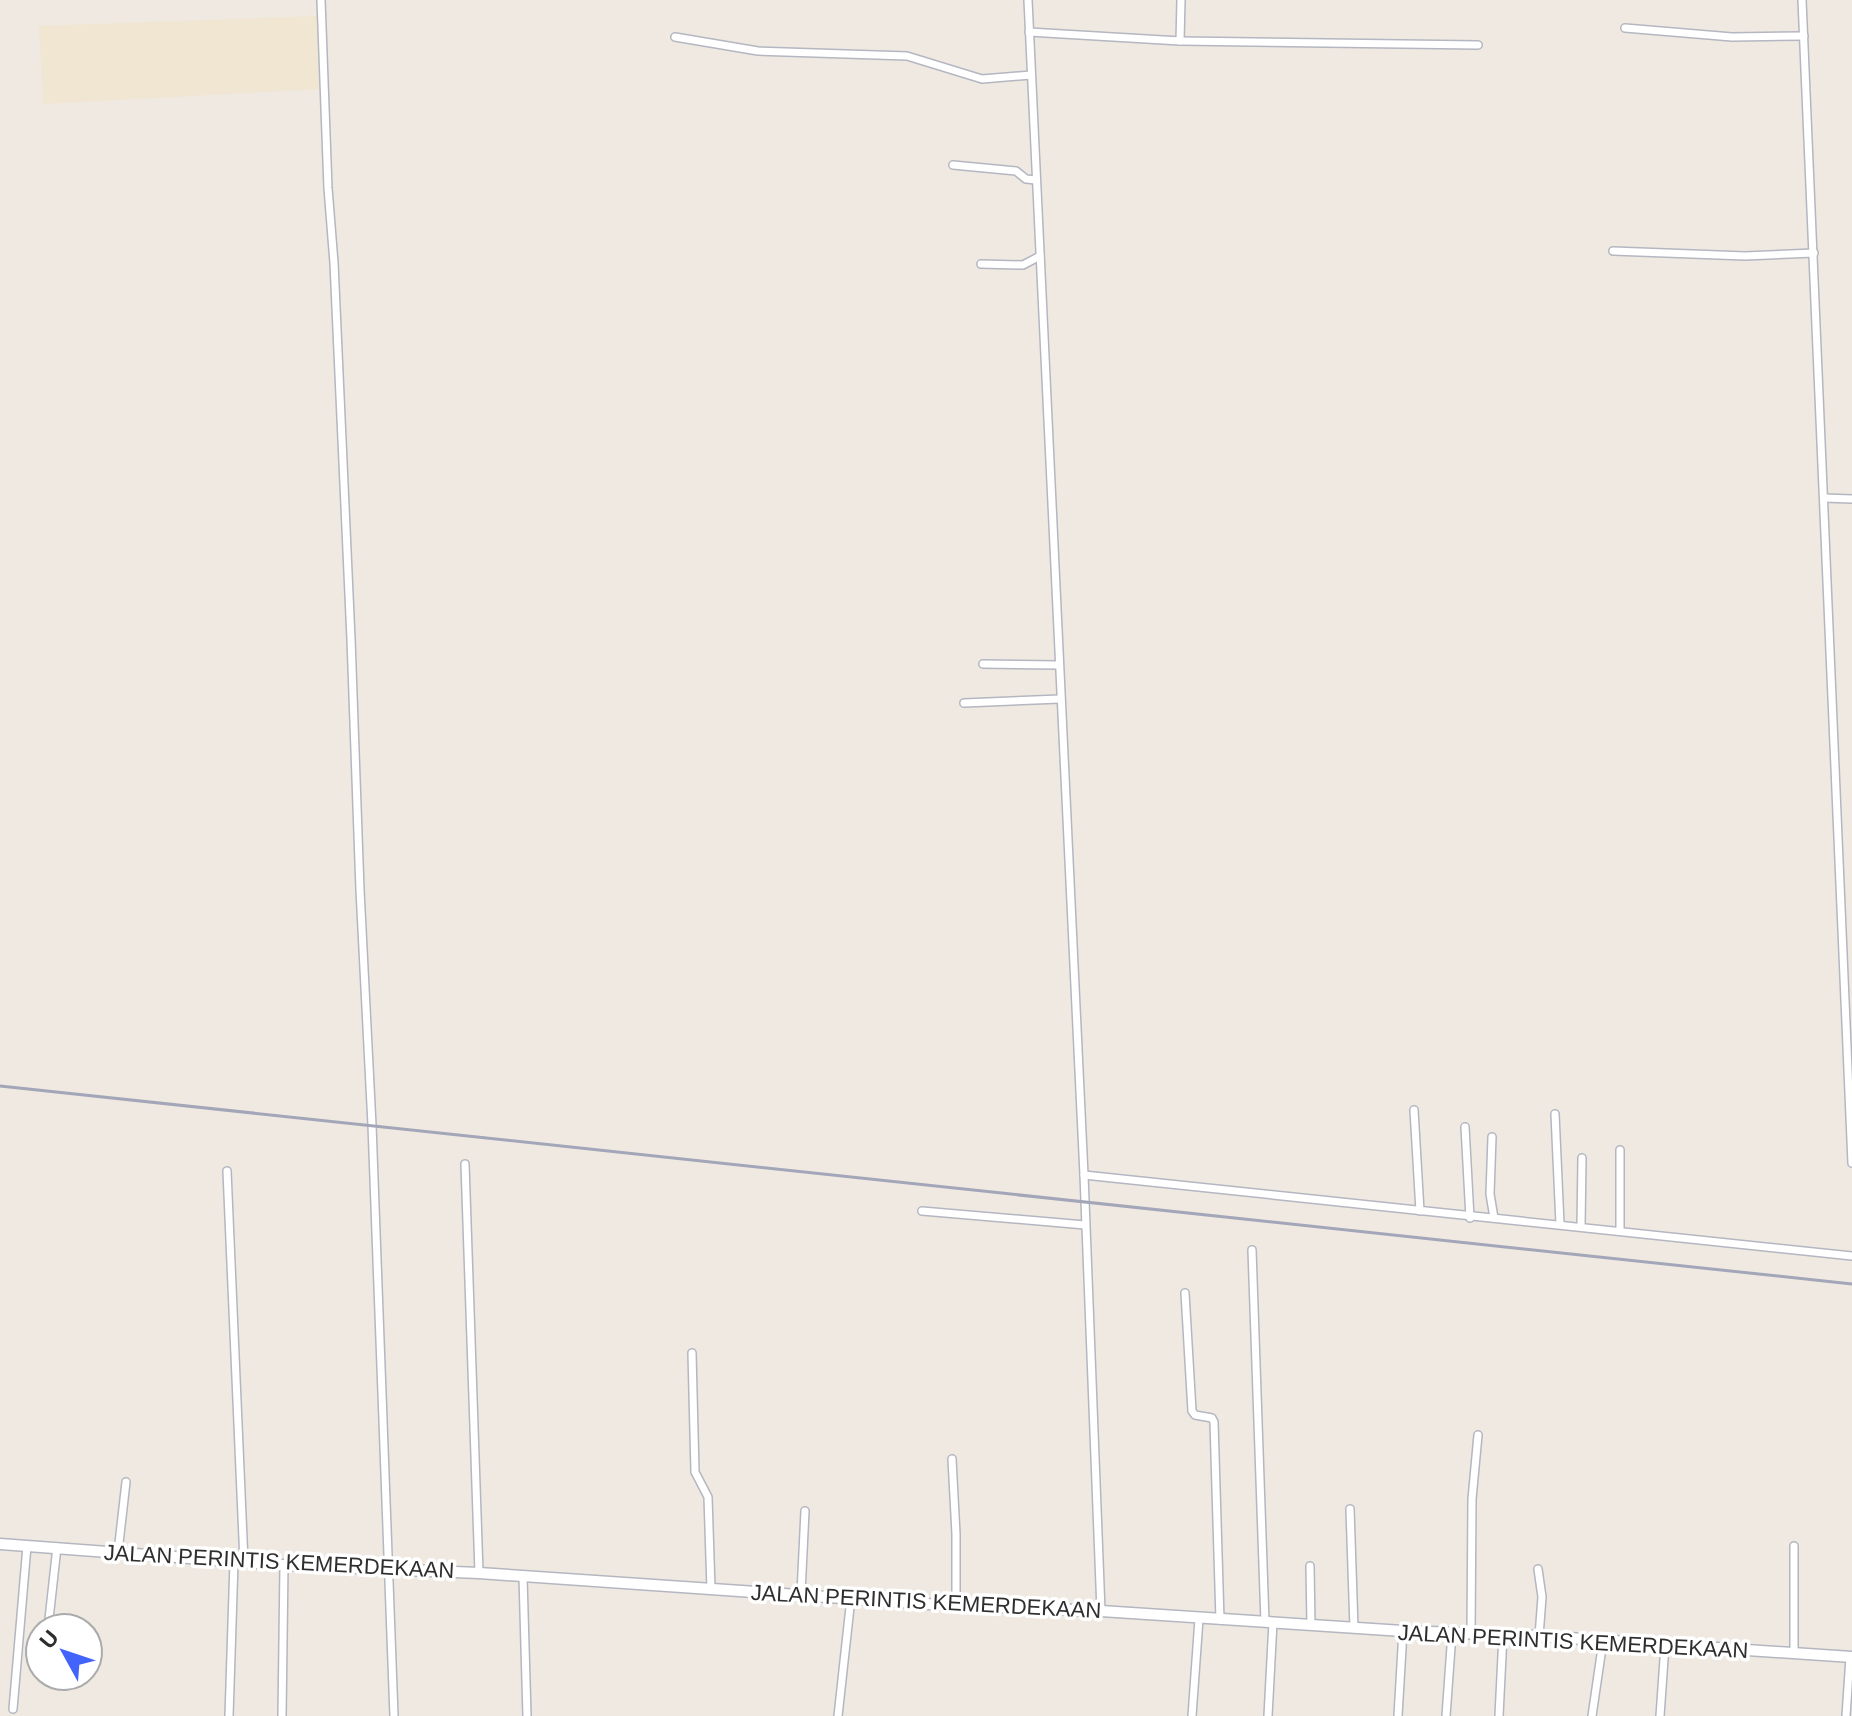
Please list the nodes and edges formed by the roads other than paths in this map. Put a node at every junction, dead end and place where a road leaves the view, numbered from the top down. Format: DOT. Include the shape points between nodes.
graph roads {
  1 [pos="321,0"];
  2 [pos="1028,0"];
  3 [pos="1181,0"];
  4 [pos="1802,0"];
  5 [pos="1625,28"];
  6 [pos="1029,32"];
  7 [pos="1804,36"];
  8 [pos="675,37"];
  9 [pos="1180,41"];
  10 [pos="1478,45"];
  11 [pos="1031,75"];
  12 [pos="953,165"];
  13 [pos="1036,180"];
  14 [pos="1613,251"];
  15 [pos="1814,253"];
  16 [pos="1040,256"];
  17 [pos="981,264"];
  18 [pos="1824,498"];
  19 [pos="1852,499"];
  20 [pos="983,664"];
  21 [pos="1058,665"];
  22 [pos="1060,699"];
  23 [pos="964,703"];
  24 [pos="1850,1064"];
  25 [pos="1414,1110"];
  26 [pos="1555,1114"];
  27 [pos="1465,1127"];
  28 [pos="1492,1137"];
  29 [pos="1620,1150"];
  30 [pos="1582,1158"];
  31 [pos="1852,1163"];
  32 [pos="465,1164"];
  33 [pos="227,1171"];
  34 [pos="1084,1175"];
  35 [pos="922,1211"];
  36 [pos="1420,1211"];
  37 [pos="1470,1218"];
  38 [pos="1494,1218"];
  39 [pos="1560,1224"];
  40 [pos="1085,1225"];
  41 [pos="1581,1226"];
  42 [pos="1620,1230"];
  43 [pos="1252,1250"];
  44 [pos="1852,1256"];
  45 [pos="1185,1293"];
  46 [pos="692,1353"];
  47 [pos="1478,1435"];
  48 [pos="952,1459"];
  49 [pos="126,1482"];
  50 [pos="1350,1509"];
  51 [pos="805,1511"];
  52 [pos="0,1544"];
  53 [pos="27,1546"];
  54 [pos="1794,1546"];
  55 [pos="57,1547"];
  56 [pos="118,1552"];
  57 [pos="239,1562"];
  58 [pos="284,1565"];
  59 [pos="1310,1566"];
  60 [pos="388,1569"];
  61 [pos="1538,1569"];
  62 [pos="479,1573"];
  63 [pos="523,1577"];
  64 [pos="711,1589"];
  65 [pos="801,1593"];
  66 [pos="851,1598"];
  67 [pos="956,1605"];
  68 [pos="1101,1611"];
  69 [pos="50,1612"];
  70 [pos="1199,1619"];
  71 [pos="1220,1620"];
  72 [pos="1269,1622"];
  73 [pos="1311,1626"];
  74 [pos="1354,1628"];
  75 [pos="1403,1631"];
  76 [pos="1452,1633"];
  77 [pos="1471,1633"];
  78 [pos="1503,1635"];
  79 [pos="1539,1636"];
  80 [pos="1603,1641"];
  81 [pos="1665,1645"];
  82 [pos="1794,1654"];
  83 [pos="1851,1657"];
  84 [pos="13,1709"];
  85 [pos="229,1716"];
  86 [pos="282,1716"];
  87 [pos="394,1716"];
  88 [pos="527,1716"];
  89 [pos="838,1716"];
  90 [pos="1192,1716"];
  91 [pos="1268,1716"];
  92 [pos="1398,1716"];
  93 [pos="1446,1716"];
  94 [pos="1499,1716"];
  95 [pos="1592,1716"];
  96 [pos="1660,1716"];
  97 [pos="1846,1716"];
  1 -- 60 [label="street"];
  2 -- 6 [label="street"];
  3 -- 9 [label="street"];
  4 -- 7 [label="street"];
  5 -- 7 [label="street" via="1732,37"];
  6 -- 9 [label="street"];
  6 -- 11 [label="street"];
  7 -- 15 [label="street"];
  8 -- 11 [label="street" via="758,51 907,56 982,79"];
  9 -- 10 [label="street"];
  11 -- 13 [label="street"];
  12 -- 13 [label="street" via="1016,171"];
  13 -- 16 [label="street"];
  14 -- 15 [label="street"];
  15 -- 18 [label="street"];
  16 -- 17 [label="street" via="1023,265"];
  16 -- 21 [label="street"];
  18 -- 19 [label="street"];
  18 -- 24 [label="street"];
  20 -- 21 [label="street"];
  21 -- 22 [label="street"];
  22 -- 23 [label="street"];
  22 -- 34 [label="street"];
  24 -- 31 [label="street"];
  25 -- 36 [label="street"];
  26 -- 39 [label="street"];
  27 -- 37 [label="street"];
  28 -- 38 [label="street"];
  29 -- 42 [label="street"];
  30 -- 41 [label="street"];
  32 -- 62 [label="street"];
  33 -- 57 [label="street"];
  34 -- 36 [label="street"];
  34 -- 40 [label="street"];
  35 -- 40 [label="street"];
  36 -- 37 [label="street"];
  37 -- 38 [label="street"];
  38 -- 39 [label="street"];
  39 -- 41 [label="street"];
  40 -- 68 [label="street"];
  41 -- 42 [label="street"];
  42 -- 44 [label="street"];
  43 -- 72 [label="street"];
  45 -- 71 [label="street" via="1192,1411 1214,1422"];
  46 -- 64 [label="street" via="695,1472 708,1497"];
  47 -- 77 [label="street"];
  48 -- 67 [label="street"];
  49 -- 56 [label="street"];
  50 -- 74 [label="street"];
  51 -- 65 [label="street"];
  52 -- 53 [label="street, JALAN PERINTIS KEMERDEKAAN"];
  53 -- 55 [label="street, JALAN PERINTIS KEMERDEKAAN"];
  53 -- 84 [label="street"];
  54 -- 82 [label="street"];
  55 -- 56 [label="street, JALAN PERINTIS KEMERDEKAAN"];
  55 -- 69 [label="street"];
  56 -- 57 [label="street, JALAN PERINTIS KEMERDEKAAN"];
  57 -- 58 [label="street, JALAN PERINTIS KEMERDEKAAN"];
  57 -- 85 [label="street"];
  58 -- 60 [label="street, JALAN PERINTIS KEMERDEKAAN"];
  58 -- 86 [label="street"];
  59 -- 73 [label="street"];
  60 -- 62 [label="street, JALAN PERINTIS KEMERDEKAAN"];
  60 -- 87 [label="street"];
  61 -- 79 [label="street"];
  62 -- 63 [label="street, JALAN PERINTIS KEMERDEKAAN"];
  63 -- 64 [label="street, JALAN PERINTIS KEMERDEKAAN"];
  63 -- 88 [label="street"];
  64 -- 65 [label="street, JALAN PERINTIS KEMERDEKAAN"];
  65 -- 66 [label="street, JALAN PERINTIS KEMERDEKAAN"];
  66 -- 67 [label="street, JALAN PERINTIS KEMERDEKAAN"];
  66 -- 89 [label="street"];
  67 -- 68 [label="street, JALAN PERINTIS KEMERDEKAAN"];
  68 -- 70 [label="street, JALAN PERINTIS KEMERDEKAAN"];
  70 -- 71 [label="street, JALAN PERINTIS KEMERDEKAAN"];
  70 -- 90 [label="street"];
  71 -- 72 [label="street, JALAN PERINTIS KEMERDEKAAN"];
  72 -- 73 [label="street, JALAN PERINTIS KEMERDEKAAN"];
  72 -- 91 [label="street"];
  73 -- 74 [label="street, JALAN PERINTIS KEMERDEKAAN"];
  74 -- 75 [label="street, JALAN PERINTIS KEMERDEKAAN"];
  75 -- 76 [label="street, JALAN PERINTIS KEMERDEKAAN"];
  75 -- 92 [label="street"];
  76 -- 77 [label="street, JALAN PERINTIS KEMERDEKAAN"];
  76 -- 93 [label="street"];
  77 -- 78 [label="street, JALAN PERINTIS KEMERDEKAAN"];
  78 -- 79 [label="street, JALAN PERINTIS KEMERDEKAAN"];
  78 -- 94 [label="street"];
  79 -- 80 [label="street, JALAN PERINTIS KEMERDEKAAN"];
  80 -- 81 [label="street, JALAN PERINTIS KEMERDEKAAN"];
  80 -- 95 [label="street"];
  81 -- 82 [label="street, JALAN PERINTIS KEMERDEKAAN"];
  81 -- 96 [label="street"];
  82 -- 83 [label="street, JALAN PERINTIS KEMERDEKAAN"];
  83 -- 97 [label="street"];
}
